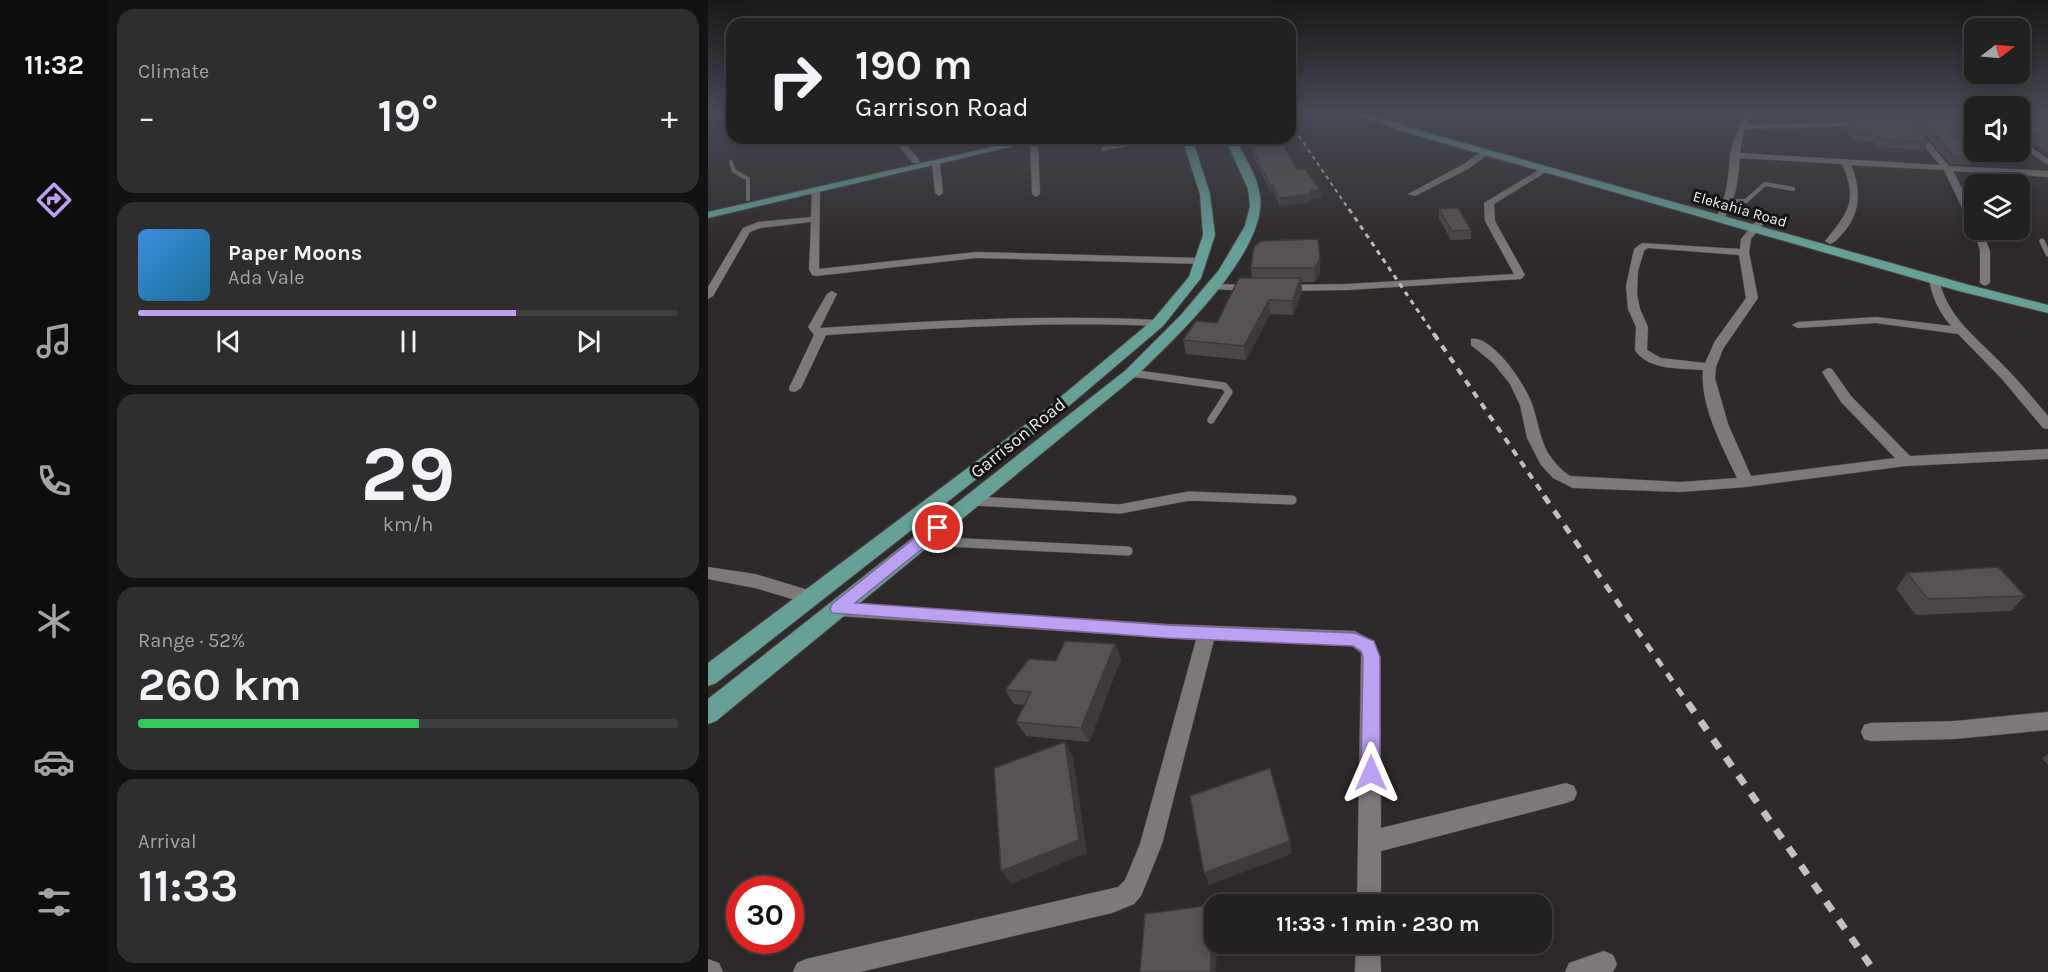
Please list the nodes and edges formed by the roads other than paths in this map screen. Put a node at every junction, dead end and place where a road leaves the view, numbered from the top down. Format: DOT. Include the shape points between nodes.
graph roads {
  1 [pos="914,158"];
  2 [pos="926,158"];
  3 [pos="956,158"];
  4 [pos="1037,158"];
  5 [pos="1194,158"];
  6 [pos="1239,158"];
  7 [pos="1477,158"];
  8 [pos="1509,158"];
  9 [pos="1539,158"];
  10 [pos="1733,158"];
  11 [pos="1796,158"];
  12 [pos="1939,158"];
  13 [pos="916,161"];
  14 [pos="1845,161"];
  15 [pos="731,162"];
  16 [pos="936,163"];
  17 [pos="1947,168"];
  18 [pos="1546,169"];
  19 [pos="2048,174"];
  20 [pos="1793,189"];
  21 [pos="816,190"];
  22 [pos="939,193"];
  23 [pos="1036,194"];
  24 [pos="1412,194"];
  25 [pos="748,199"];
  26 [pos="1964,202"];
  27 [pos="708,208"];
  28 [pos="1725,210"];
  29 [pos="708,215"];
  30 [pos="814,219"];
  31 [pos="1758,225"];
  32 [pos="1981,240"];
  33 [pos="1830,241"];
  34 [pos="2042,241"];
  35 [pos="1744,252"];
  36 [pos="2048,254"];
  37 [pos="1201,261"];
  38 [pos="1934,279"];
  39 [pos="1985,283"];
  40 [pos="1212,287"];
  41 [pos="831,294"];
  42 [pos="708,296"];
  43 [pos="2048,299"];
  44 [pos="2048,309"];
  45 [pos="1158,323"];
  46 [pos="1798,326"];
  47 [pos="1961,331"];
  48 [pos="821,333"];
  49 [pos="1474,342"];
  50 [pos="1710,367"];
  51 [pos="1828,372"];
  52 [pos="1131,373"];
  53 [pos="795,388"];
  54 [pos="1211,420"];
  55 [pos="2048,424"];
  56 [pos="2048,454"];
  57 [pos="1906,461"];
  58 [pos="1746,482"];
  59 [pos="1292,500"];
  60 [pos="971,501"];
  61 [pos="921,541"];
  62 [pos="1128,550"];
  63 [pos="708,573"];
  64 [pos="812,598"];
  65 [pos="838,609"];
  66 [pos="1207,633"];
  67 [pos="708,676"];
  68 [pos="708,713"];
  69 [pos="2048,721"];
  70 [pos="1871,732"];
  71 [pos="1566,794"];
  72 [pos="1370,842"];
  73 [pos="1369,894"];
  74 [pos="1368,954"];
  75 [pos="1604,964"];
  76 [pos="832,969"];
  77 [pos="806,972"];
  78 [pos="1368,972"];
  79 [pos="1578,972"];
  1 -- 13 [label="street"];
  2 -- 13 [label="main road"];
  3 -- 16 [label="main road"];
  4 -- 23 [label="street"];
  5 -- 37 [label="main road, Garrison Road" via="1208,213 1209,235"];
  6 -- 40 [label="main road, Garrison Road" via="1256,206 1237,253"];
  7 -- 24 [label="street"];
  8 -- 18 [label="main road, Elekahia Road"];
  9 -- 28 [label="main road, Elekahia Road"];
  10 -- 28 [label="street"];
  11 -- 14 [label="street"];
  12 -- 17 [label="street"];
  13 -- 25 [label="main road"];
  14 -- 17 [label="street"];
  14 -- 33 [label="street" via="1851,171 1851,215"];
  15 -- 25 [label="lane" via="734,171 748,179"];
  16 -- 21 [label="main road"];
  16 -- 22 [label="street"];
  17 -- 19 [label="street"];
  17 -- 26 [label="street"];
  18 -- 28 [label="main road, Elekahia Road"];
  18 -- 40 [label="street" via="1489,203 1490,221 1520,275 1516,277 1348,287"];
  20 -- 28 [label="lane" via="1765,184 1746,201"];
  21 -- 29 [label="main road"];
  21 -- 30 [label="street"];
  25 -- 27 [label="main road"];
  28 -- 31 [label="main road, Elekahia Road"];
  30 -- 37 [label="street" via="814,272 819,274 976,255"];
  30 -- 42 [label="street" via="758,225 746,230"];
  31 -- 33 [label="main road, Elekahia Road"];
  31 -- 35 [label="street" via="1746,239"];
  31 -- 38 [label="main road, Elekahia Road"];
  32 -- 39 [label="street"];
  33 -- 39 [label="main road, Elekahia Road"];
  34 -- 36 [label="lane"];
  35 -- 50 [label="street" via="1752,298 1719,344"];
  35 -- 50 [label="street" via="1646,245 1639,249 1634,265 1632,290 1642,331 1642,353 1651,359"];
  37 -- 45 [label="main road, Garrison Road" via="1195,278"];
  38 -- 44 [label="main road, Elekahia Road"];
  38 -- 47 [label="street" via="1943,308"];
  39 -- 43 [label="main road, Elekahia Road"];
  40 -- 52 [label="main road, Garrison Road"];
  41 -- 48 [label="street" via="814,327"];
  45 -- 48 [label="street" via="974,321"];
  45 -- 64 [label="main road, Garrison Road" via="1051,413"];
  46 -- 47 [label="street" via="1876,320"];
  47 -- 55 [label="street" via="1999,367"];
  48 -- 53 [label="street"];
  49 -- 58 [label="street" via="1496,357 1520,391 1539,449 1564,480 1680,487"];
  50 -- 58 [label="street" via="1709,383 1727,440"];
  51 -- 57 [label="street" via="1846,399"];
  52 -- 54 [label="lane" via="1224,386 1229,392"];
  52 -- 60 [label="main road, Garrison Road"];
  56 -- 57 [label="street"];
  57 -- 58 [label="street"];
  59 -- 60 [label="lane" via="1190,496 1120,509"];
  60 -- 61 [label="main road, Garrison Road"];
  61 -- 62 [label="lane"];
  61 -- 65 [label="main road, Garrison Road"];
  63 -- 64 [label="street"];
  64 -- 67 [label="main road, Garrison Road"];
  65 -- 66 [label="street"];
  65 -- 68 [label="main road, Garrison Road"];
  66 -- 72 [label="street" via="1355,639 1368,646"];
  66 -- 76 [label="street" via="1151,844 1126,896"];
  69 -- 70 [label="street" via="1955,730"];
  71 -- 72 [label="street"];
  72 -- 73 [label="street"];
  74 -- 78 [label="street"];
  75 -- 79 [label="street"];
  76 -- 77 [label="street"];
}
